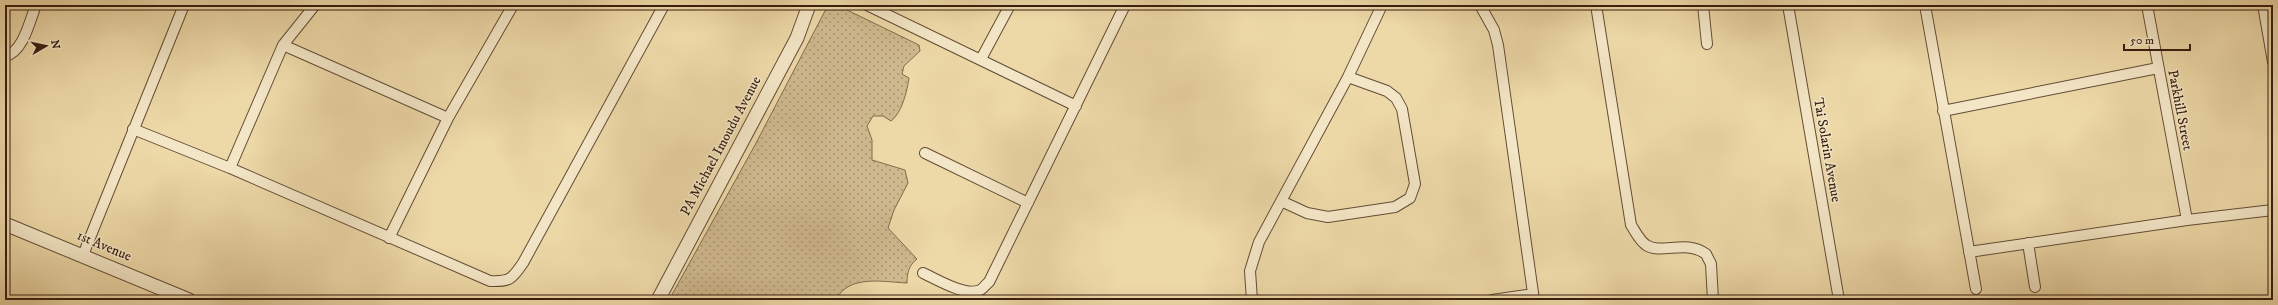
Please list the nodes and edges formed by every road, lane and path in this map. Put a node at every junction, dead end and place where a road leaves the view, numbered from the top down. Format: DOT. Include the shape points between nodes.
graph roads {
  1 [pos="36,5"];
  2 [pos="184,5"];
  3 [pos="315,5"];
  4 [pos="513,5"];
  5 [pos="664,5"];
  6 [pos="809,5"];
  7 [pos="867,5"];
  8 [pos="1010,5"];
  9 [pos="1125,5"];
  10 [pos="1382,5"];
  11 [pos="1480,5"];
  12 [pos="1596,5"];
  13 [pos="1703,5"];
  14 [pos="1788,5"];
  15 [pos="1925,5"];
  16 [pos="2147,5"];
  17 [pos="2263,5"];
  18 [pos="1707,44"];
  19 [pos="283,45"];
  20 [pos="5,56"];
  21 [pos="981,60"];
  22 [pos="2273,62"];
  23 [pos="2158,68"];
  24 [pos="1348,77"];
  25 [pos="1076,106"];
  26 [pos="1943,112"];
  27 [pos="448,118"];
  28 [pos="133,129"];
  29 [pos="925,153"];
  30 [pos="230,168"];
  31 [pos="1281,201"];
  32 [pos="1028,203"];
  33 [pos="2273,210"];
  34 [pos="2187,220"];
  35 [pos="5,224"];
  36 [pos="389,238"];
  37 [pos="2028,243"];
  38 [pos="1969,252"];
  39 [pos="83,255"];
  40 [pos="923,273"];
  41 [pos="2035,287"];
  42 [pos="1976,289"];
  43 [pos="1534,297"];
  44 [pos="189,300"];
  45 [pos="658,300"];
  46 [pos="1252,300"];
  47 [pos="1492,300"];
  48 [pos="1714,300"];
  49 [pos="1839,300"];
  1 -- 20 [label="street" via="19,46"];
  2 -- 28 [label="street"];
  3 -- 19 [label="street"];
  4 -- 27 [label="street"];
  5 -- 36 [label="street" via="513,278 504,282 490,281"];
  6 -- 45 [label="street, PA Michael Imoudu Avenue" via="797,38"];
  7 -- 21 [label="street"];
  8 -- 21 [label="street"];
  9 -- 25 [label="street"];
  10 -- 24 [label="street"];
  11 -- 43 [label="street" via="1494,30 1498,45"];
  12 -- 48 [label="street" via="1631,225 1641,240 1653,248 1693,246 1706,254 1710,264"];
  13 -- 18 [label="street"];
  14 -- 49 [label="street, Tai Solarin Avenue"];
  15 -- 26 [label="street"];
  16 -- 23 [label="street, Parkhill Street"];
  17 -- 22 [label="street"];
  19 -- 27 [label="street"];
  19 -- 30 [label="street"];
  21 -- 25 [label="street"];
  23 -- 26 [label="street"];
  23 -- 34 [label="street, Parkhill Street"];
  24 -- 31 [label="street"];
  24 -- 31 [label="street" via="1387,91 1396,98 1402,109 1415,184 1410,198 1395,207 1328,217 1307,213"];
  25 -- 32 [label="street"];
  26 -- 38 [label="street"];
  27 -- 36 [label="street"];
  28 -- 30 [label="street"];
  28 -- 39 [label="street"];
  29 -- 32 [label="street"];
  30 -- 36 [label="street"];
  31 -- 46 [label="street" via="1259,242 1250,271"];
  32 -- 40 [label="street" via="989,282 980,290 969,292 952,287"];
  33 -- 34 [label="street"];
  34 -- 37 [label="street"];
  35 -- 39 [label="street, 1st Avenue"];
  37 -- 38 [label="street"];
  37 -- 41 [label="street"];
  38 -- 42 [label="street"];
  39 -- 44 [label="street, 1st Avenue"];
  43 -- 47 [label="street"];
}
